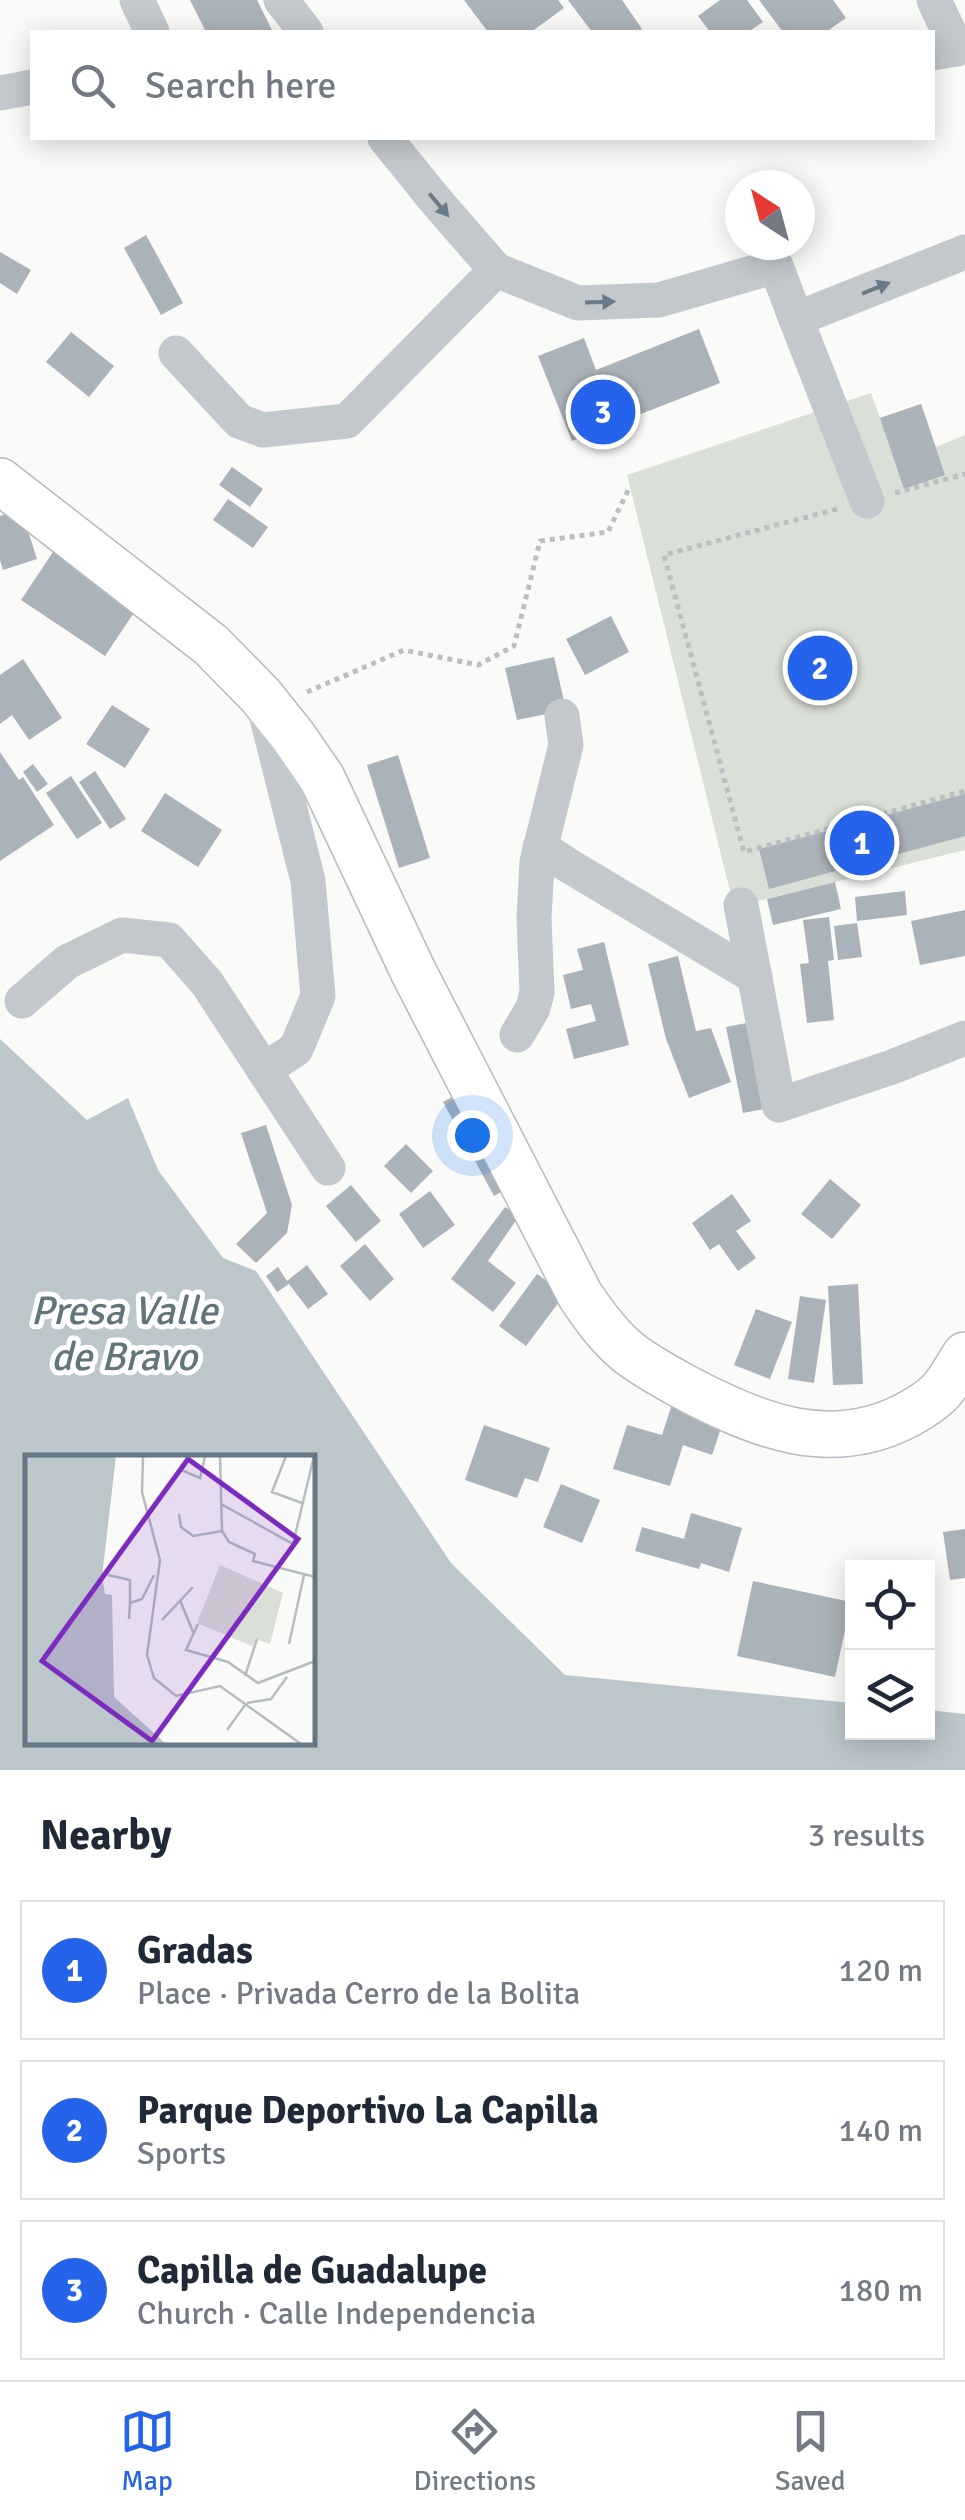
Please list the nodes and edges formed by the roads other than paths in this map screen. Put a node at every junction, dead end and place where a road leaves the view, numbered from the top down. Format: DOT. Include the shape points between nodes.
graph roads {
  1 [pos="137,0"];
  2 [pos="281,0"];
  3 [pos="934,0"];
  4 [pos="151,30"];
  5 [pos="304,30"];
  6 [pos="935,53"];
  7 [pos="30,86"];
  8 [pos="0,93"];
  9 [pos="387,140"];
  10 [pos="965,252"];
  11 [pos="502,272"];
  12 [pos="808,326"];
  13 [pos="176,353"];
  14 [pos="0,481"];
  15 [pos="872,499"];
  16 [pos="261,696"];
  17 [pos="562,716"];
  18 [pos="540,847"];
  19 [pos="741,906"];
  20 [pos="755,977"];
  21 [pos="22,1002"];
  22 [pos="517,1035"];
  23 [pos="965,1038"];
  24 [pos="264,1070"];
  25 [pos="328,1168"];
  26 [pos="965,1355"];
  1 -- 4 [label="street"];
  2 -- 5 [label="street"];
  3 -- 6 [label="street" via="957,49"];
  7 -- 8 [label="street"];
  9 -- 11 [label="street, one-way"];
  12 -- 10 [label="street, one-way"];
  11 -- 12 [label="street, one-way" via="578,303 659,300 776,266"];
  11 -- 13 [label="street" via="346,422 263,430 239,421"];
  12 -- 15 [label="street"];
  14 -- 16 [label="main road" via="184,622"];
  16 -- 24 [label="street" via="308,881 318,996 296,1049"];
  16 -- 26 [label="main road" via="322,778 580,1294 627,1351 716,1404 780,1429 825,1436 870,1430 918,1409 939,1393"];
  17 -- 18 [label="street" via="566,745"];
  18 -- 20 [label="street"];
  18 -- 22 [label="street" via="537,992"];
  19 -- 20 [label="street"];
  20 -- 23 [label="street" via="779,1106"];
  21 -- 24 [label="street" via="67,962 122,935 169,940 206,982"];
  24 -- 25 [label="street"];
}
